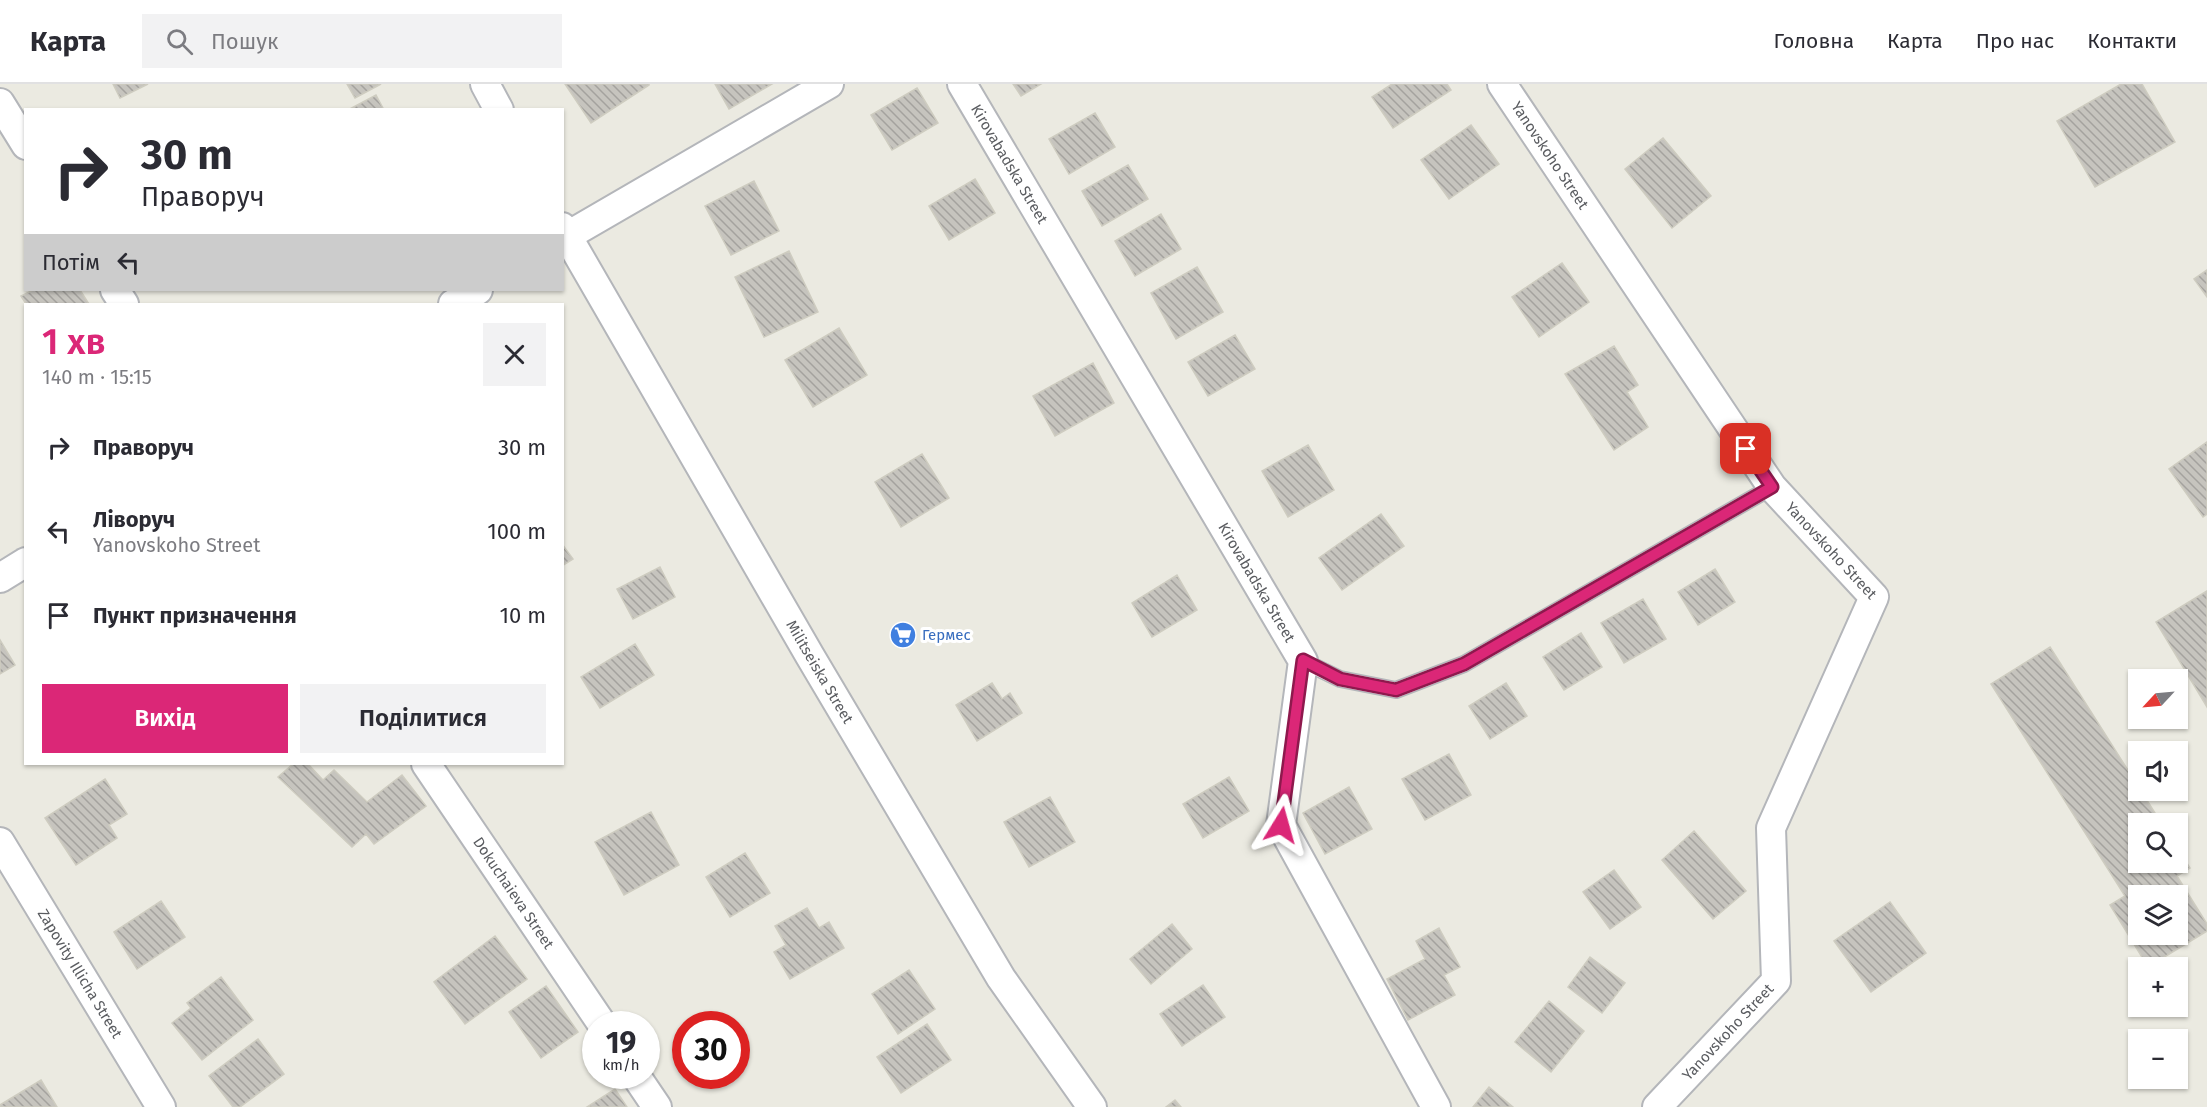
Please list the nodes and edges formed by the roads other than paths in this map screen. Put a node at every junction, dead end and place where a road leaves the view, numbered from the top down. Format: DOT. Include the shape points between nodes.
graph roads {
  1 [pos="485,84"];
  2 [pos="829,84"];
  3 [pos="962,84"];
  4 [pos="1502,84"];
  5 [pos="0,103"];
  6 [pos="498,108"];
  7 [pos="24,142"];
  8 [pos="564,234"];
  9 [pos="476,291"];
  10 [pos="455,303"];
  11 [pos="1772,487"];
  12 [pos="24,563"];
  13 [pos="0,578"];
  14 [pos="1303,660"];
  15 [pos="427,765"];
  16 [pos="0,842"];
  17 [pos="593,1011"];
  18 [pos="645,1089"];
  19 [pos="161,1107"];
  20 [pos="657,1107"];
  21 [pos="1092,1107"];
  22 [pos="1436,1107"];
  23 [pos="1657,1107"];
  1 -- 6 [label="street"];
  2 -- 8 [label="street"];
  3 -- 14 [label="street, Kirovabadska Street"];
  4 -- 11 [label="street, Yanovskoho Street"];
  5 -- 7 [label="street"];
  8 -- 21 [label="street, Militseiska Street" via="1001,978"];
  9 -- 10 [label="street"];
  11 -- 14 [label="lane" via="1464,664 1396,690 1340,679"];
  11 -- 23 [label="street, Yanovskoho Street" via="1874,597 1771,828 1776,981"];
  12 -- 13 [label="street"];
  14 -- 22 [label="street" via="1281,825"];
  15 -- 17 [label="street, Dokuchaieva Street"];
  16 -- 19 [label="street, Zapovity Illicha Street"];
  18 -- 20 [label="street"];
}
